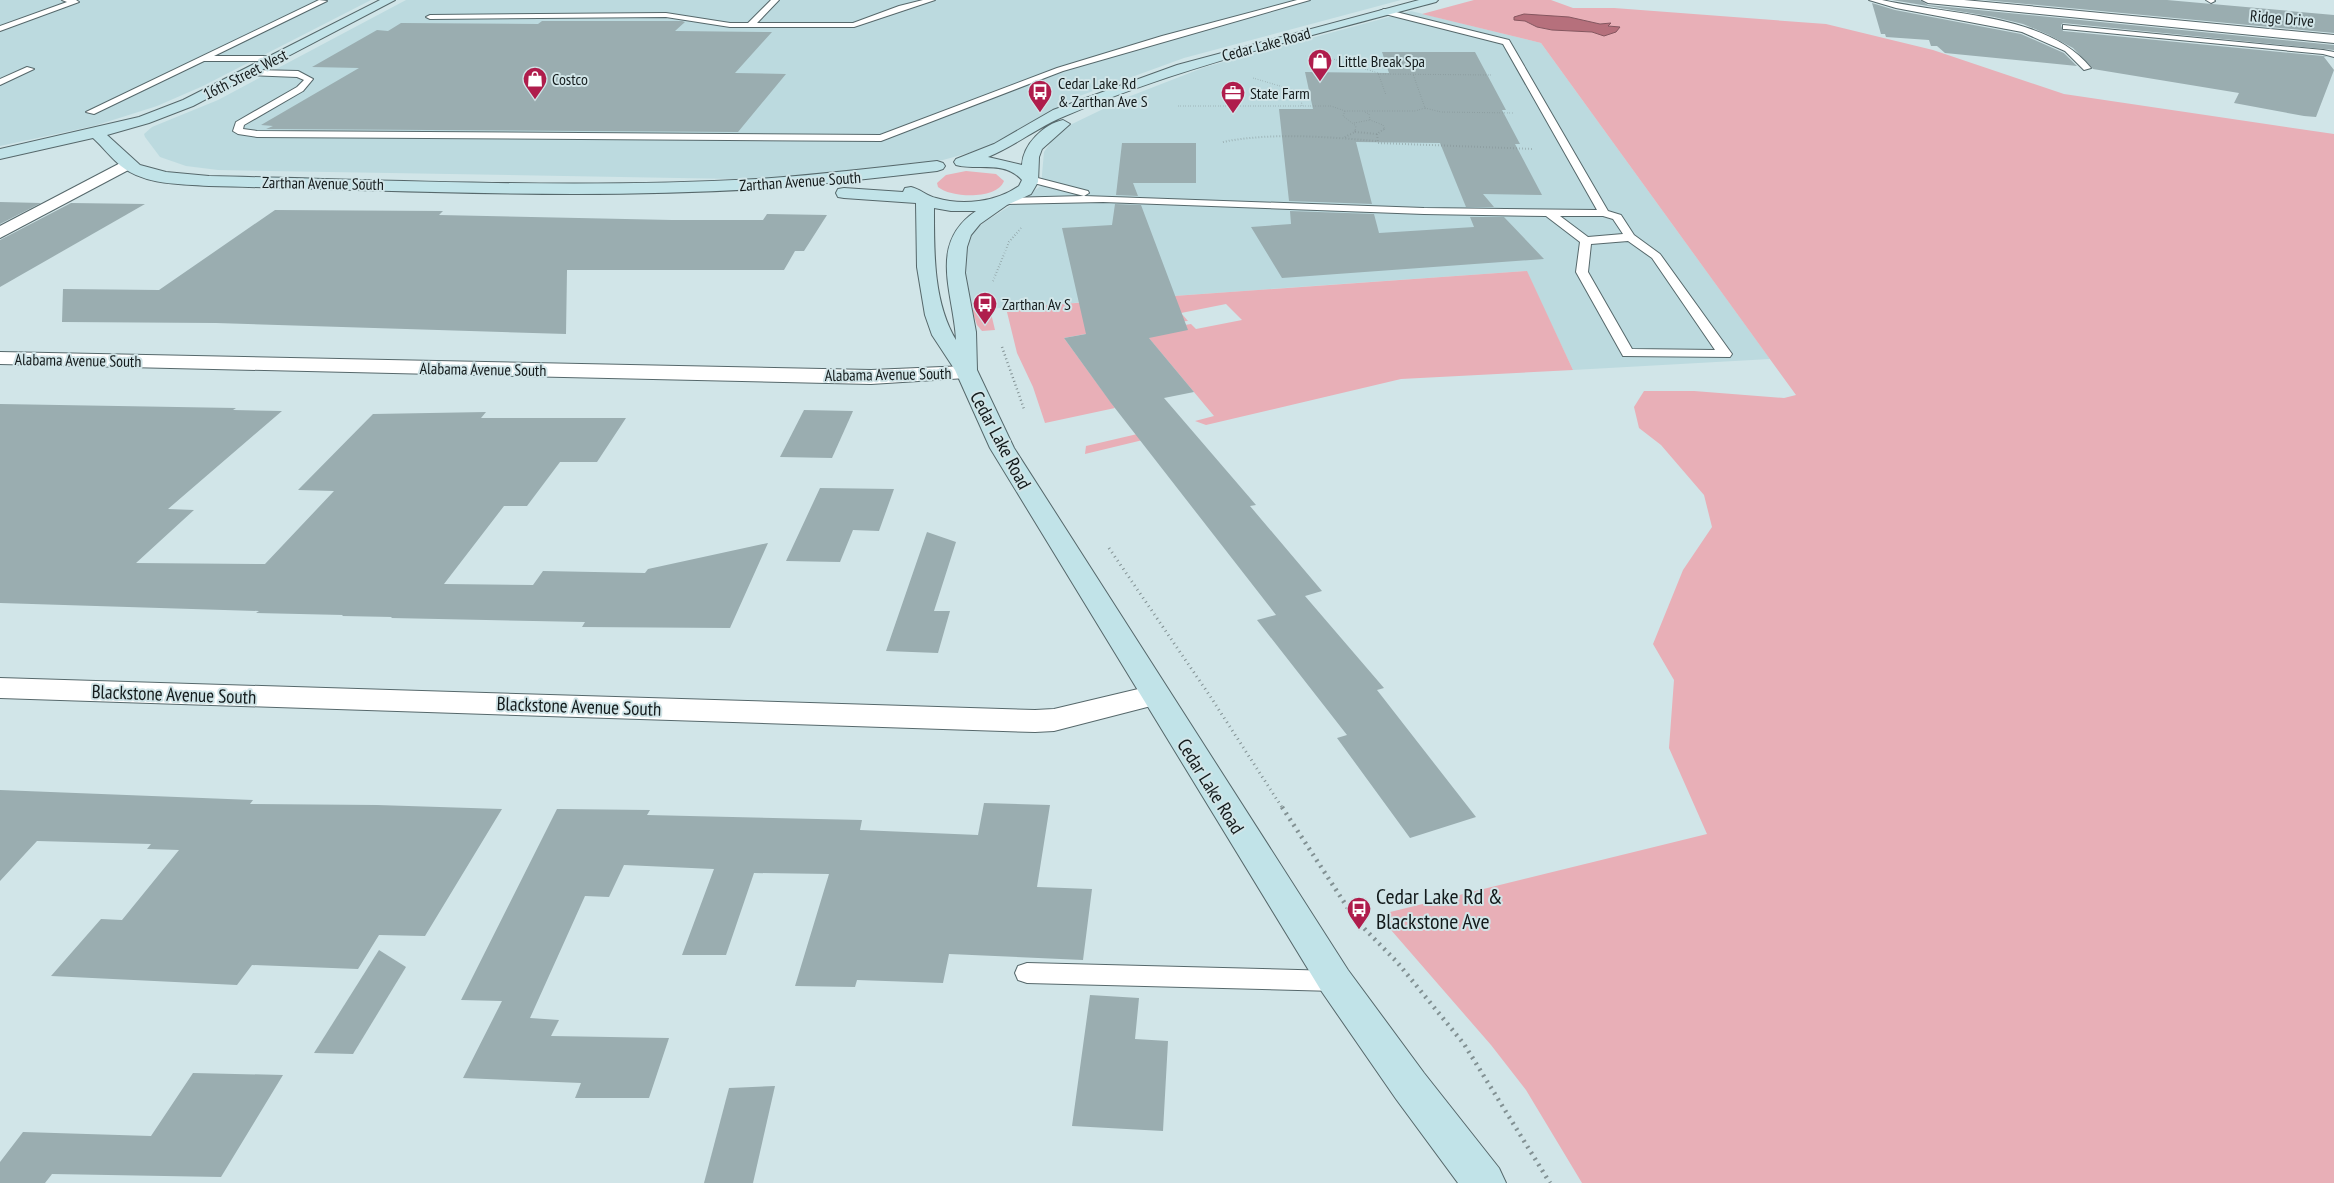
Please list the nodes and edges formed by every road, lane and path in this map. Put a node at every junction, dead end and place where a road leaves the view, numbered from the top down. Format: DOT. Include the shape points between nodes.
graph roads {
  1 [pos="66,0"];
  2 [pos="388,0"];
  3 [pos="775,0"];
  4 [pos="931,0"];
  5 [pos="1306,0"];
  6 [pos="1432,0"];
  7 [pos="1873,0"];
  8 [pos="1928,0"];
  9 [pos="323,1"];
  10 [pos="1420,2"];
  11 [pos="1384,11"];
  12 [pos="430,17"];
  13 [pos="750,25"];
  14 [pos="2066,27"];
  15 [pos="0,30"];
  16 [pos="2169,37"];
  17 [pos="2334,39"];
  18 [pos="2287,48"];
  19 [pos="2222,52"];
  20 [pos="1319,54"];
  21 [pos="2334,54"];
  22 [pos="2248,55"];
  23 [pos="202,59"];
  24 [pos="275,59"];
  25 [pos="2087,68"];
  26 [pos="30,69"];
  27 [pos="249,73"];
  28 [pos="1378,74"];
  29 [pos="1413,74"];
  30 [pos="1524,74"];
  31 [pos="1246,76"];
  32 [pos="0,82"];
  33 [pos="1120,92"];
  34 [pos="1386,95"];
  35 [pos="1178,106"];
  36 [pos="1302,106"];
  37 [pos="1425,108"];
  38 [pos="1345,111"];
  39 [pos="1364,111"];
  40 [pos="91,112"];
  41 [pos="1548,114"];
  42 [pos="1370,120"];
  43 [pos="1354,123"];
  44 [pos="1355,132"];
  45 [pos="96,134"];
  46 [pos="1377,134"];
  47 [pos="1343,138"];
  48 [pos="1377,141"];
  49 [pos="1223,142"];
  50 [pos="1567,149"];
  51 [pos="0,154"];
  52 [pos="962,162"];
  53 [pos="128,164"];
  54 [pos="937,166"];
  55 [pos="1030,179"];
  56 [pos="662,188"];
  57 [pos="1103,199"];
  58 [pos="922,200"];
  59 [pos="1003,201"];
  60 [pos="1548,212"];
  61 [pos="1604,212"];
  62 [pos="1023,225"];
  63 [pos="0,233"];
  64 [pos="1630,237"];
  65 [pos="1586,241"];
  66 [pos="993,289"];
  67 [pos="1000,338"];
  68 [pos="0,358"];
  69 [pos="966,372"];
  70 [pos="1025,412"];
  71 [pos="1104,539"];
  72 [pos="0,688"];
  73 [pos="1155,695"];
  74 [pos="1026,973"];
  75 [pos="1335,981"];
  76 [pos="1484,1183"];
  77 [pos="1550,1183"];
  1 -- 15 [label="lane" via="75,2"];
  2 -- 24 [label="street, 16th Street West"];
  3 -- 13 [label="lane"];
  4 -- 13 [label="lane" via="854,25"];
  5 -- 27 [label="lane" via="1026,81 916,127 881,138 257,134 238,131 239,124 300,89 309,79 298,74"];
  6 -- 10 [label="street, Cedar Lake Road"];
  7 -- 25 [label="lane" via="2026,32 2070,50"];
  8 -- 17 [label="street, Ridge Drive"];
  9 -- 23 [label="lane"];
  10 -- 11 [label="street, Cedar Lake Road"];
  11 -- 30 [label="lane" via="1506,42"];
  11 -- 33 [label="street, Cedar Lake Road" via="1224,55"];
  12 -- 13 [label="lane" via="666,15"];
  14 -- 16 [label="lane"];
  16 -- 18 [label="lane"];
  16 -- 19 [label="lane"];
  18 -- 21 [label="lane"];
  18 -- 22 [label="lane"];
  20 -- 28 [label="path"];
  23 -- 24 [label="lane"];
  23 -- 40 [label="lane"];
  24 -- 27 [label="street, 16th Street West"];
  26 -- 32 [label="lane"];
  27 -- 45 [label="street, 16th Street West" via="188,103"];
  28 -- 29 [label="path"];
  28 -- 34 [label="path"];
  29 -- 30 [label="path"];
  29 -- 37 [label="path"];
  30 -- 41 [label="lane"];
  31 -- 36 [label="path" via="1300,92"];
  33 -- 52 [label="street, Cedar Lake Road" via="1058,113 999,147"];
  33 -- 55 [label="street, Cedar Lake Road" via="1050,132 1032,153"];
  35 -- 36 [label="path"];
  36 -- 38 [label="path" via="1331,106"];
  37 -- 39 [label="path" via="1402,112"];
  37 -- 41 [label="path" via="1441,112"];
  38 -- 39 [label="path"];
  38 -- 43 [label="path" via="1343,116"];
  39 -- 42 [label="path"];
  41 -- 50 [label="lane"];
  42 -- 43 [label="path"];
  42 -- 46 [label="path" via="1383,125 1385,129"];
  43 -- 44 [label="path"];
  44 -- 46 [label="path"];
  44 -- 47 [label="path"];
  45 -- 51 [label="street"];
  45 -- 53 [label="street, Zarthan Avenue South"];
  46 -- 48 [label="path"];
  47 -- 48 [label="path"];
  47 -- 49 [label="path" via="1248,137"];
  48 -- 50 [label="path" via="1378,144 1400,146"];
  50 -- 61 [label="lane"];
  52 -- 54 [label="street, Cedar Lake Road"];
  52 -- 55 [label="street, Cedar Lake Road" via="1007,165 1018,168"];
  53 -- 56 [label="street, Zarthan Avenue South" via="152,174 209,181"];
  53 -- 63 [label="street"];
  54 -- 56 [label="street, Zarthan Avenue South" via="850,178"];
  54 -- 58 [label="street, Cedar Lake Road" via="910,181 909,190"];
  55 -- 57 [label="lane"];
  55 -- 59 [label="street, Cedar Lake Road" via="1025,190"];
  56 -- 58 [label="street, Zarthan Avenue South" via="779,195 871,193"];
  57 -- 59 [label="lane"];
  57 -- 60 [label="lane" via="1424,211"];
  58 -- 59 [label="street, Cedar Lake Road" via="966,206"];
  58 -- 69 [label="street, Cedar Lake Road" via="926,271 934,310 940,331"];
  59 -- 69 [label="street, Cedar Lake Road" via="971,223 955,256 965,325"];
  60 -- 61 [label="lane"];
  60 -- 65 [label="lane"];
  61 -- 64 [label="lane" via="1618,216"];
  62 -- 66 [label="path" via="1009,242 997,267"];
  64 -- 65 [label="lane"];
  64 -- 65 [label="lane" via="1656,256 1725,354 1628,353 1582,272"];
  67 -- 70 [label="path"];
  68 -- 69 [label="street, Alabama Avenue South" via="871,377"];
  69 -- 73 [label="street, Cedar Lake Road" via="1002,448"];
  71 -- 77 [label="path" via="1355,919 1397,962 1464,1044"];
  72 -- 73 [label="street, Blackstone Avenue South" via="1036,721 1054,720"];
  73 -- 75 [label="street, Cedar Lake Road"];
  74 -- 75 [label="lane"];
  75 -- 76 [label="street, Cedar Lake Road"];
}
